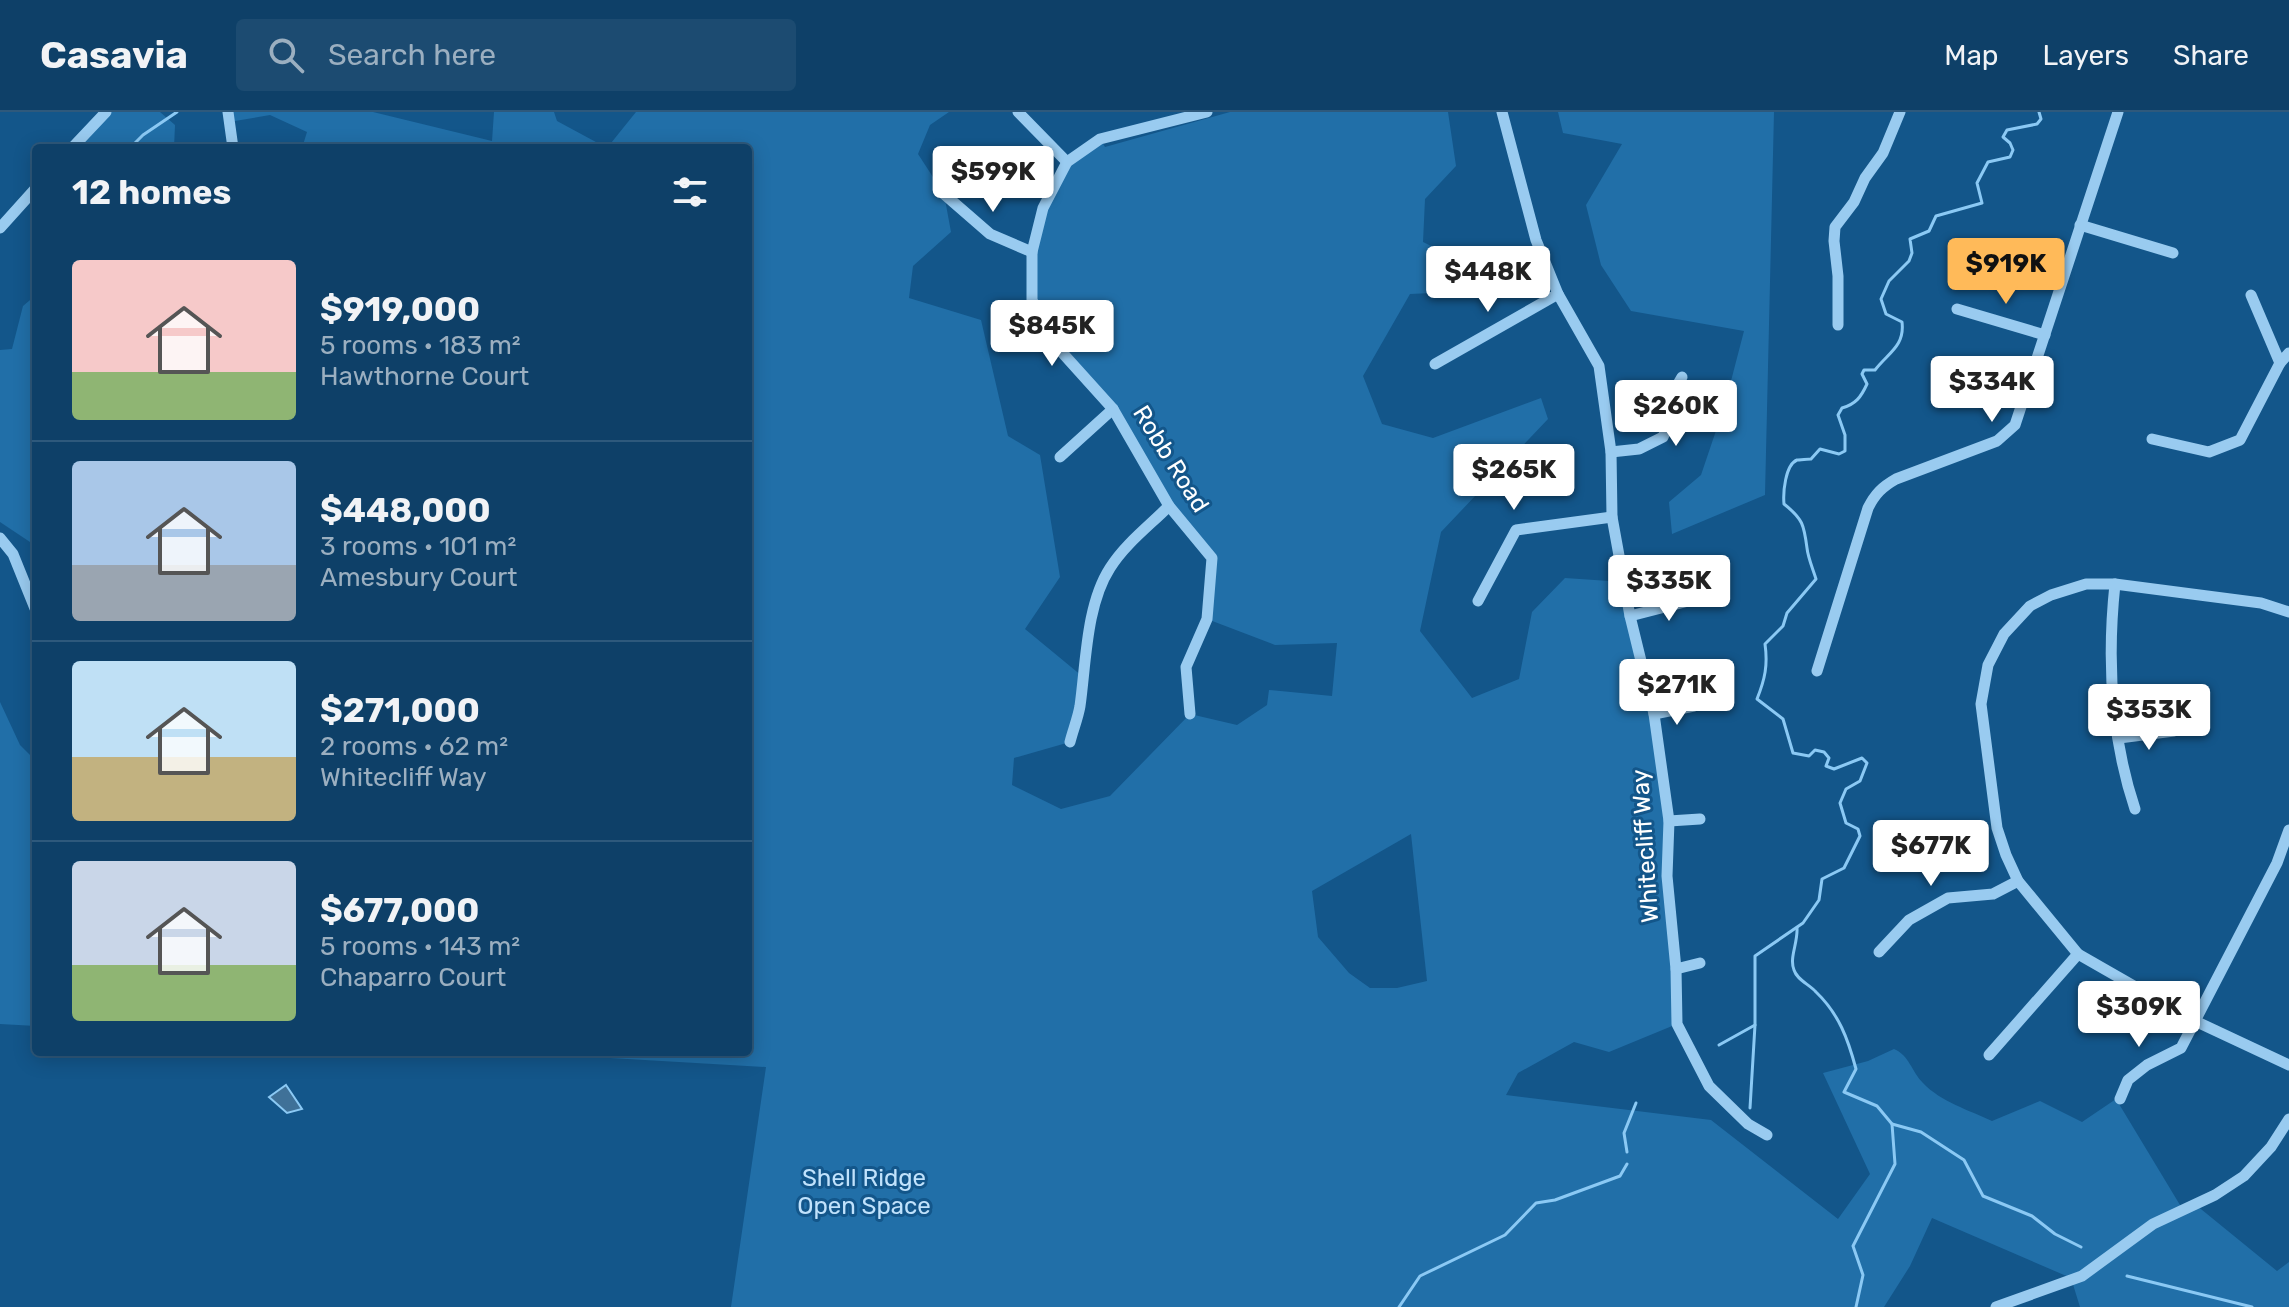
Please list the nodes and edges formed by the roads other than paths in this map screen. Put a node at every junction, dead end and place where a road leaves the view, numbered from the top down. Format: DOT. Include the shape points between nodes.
graph roads {
  1 [pos="106,112"];
  2 [pos="228,112"];
  3 [pos="1018,112"];
  4 [pos="1207,112"];
  5 [pos="1502,112"];
  6 [pos="1900,112"];
  7 [pos="2118,112"];
  8 [pos="1170,116"];
  9 [pos="76,144"];
  10 [pos="232,144"];
  11 [pos="1067,162"];
  12 [pos="32,192"];
  13 [pos="944,194"];
  14 [pos="2080,225"];
  15 [pos="0,228"];
  16 [pos="1032,252"];
  17 [pos="2173,253"];
  18 [pos="1558,294"];
  19 [pos="2251,295"];
  20 [pos="1957,309"];
  21 [pos="1838,325"];
  22 [pos="2045,335"];
  23 [pos="2289,353"];
  24 [pos="2280,363"];
  25 [pos="1435,364"];
  26 [pos="1682,377"];
  27 [pos="1113,409"];
  28 [pos="2152,439"];
  29 [pos="1611,452"];
  30 [pos="1060,457"];
  31 [pos="1169,506"];
  32 [pos="1612,517"];
  33 [pos="0,538"];
  34 [pos="2115,584"];
  35 [pos="1700,598"];
  36 [pos="32,601"];
  37 [pos="1478,601"];
  38 [pos="2289,612"];
  39 [pos="1630,616"];
  40 [pos="1817,671"];
  41 [pos="1694,706"];
  42 [pos="1190,714"];
  43 [pos="1654,714"];
  44 [pos="2174,731"];
  45 [pos="2119,738"];
  46 [pos="1070,742"];
  47 [pos="2135,809"];
  48 [pos="1700,819"];
  49 [pos="1669,821"];
  50 [pos="2289,830"];
  51 [pos="2018,881"];
  52 [pos="1879,952"];
  53 [pos="2078,954"];
  54 [pos="1700,963"];
  55 [pos="1676,969"];
  56 [pos="2195,1021"];
  57 [pos="1989,1055"];
  58 [pos="2289,1065"];
  59 [pos="2120,1099"];
  60 [pos="2289,1119"];
  61 [pos="1767,1135"];
  62 [pos="1996,1307"];
  1 -- 9 [label="street"];
  2 -- 10 [label="street"];
  3 -- 11 [label="street"];
  4 -- 8 [label="street, Robb Road"];
  5 -- 18 [label="street, Whitecliff Way" via="1536,240"];
  6 -- 21 [label="street" via="1883,153 1835,227"];
  7 -- 14 [label="street"];
  8 -- 11 [label="street, Robb Road" via="1100,139"];
  11 -- 16 [label="street, Robb Road" via="1043,208"];
  12 -- 15 [label="street"];
  13 -- 16 [label="street" via="990,234"];
  14 -- 17 [label="street"];
  14 -- 22 [label="street"];
  16 -- 27 [label="street, Robb Road" via="1032,300 1049,338"];
  18 -- 25 [label="street"];
  18 -- 29 [label="street, Whitecliff Way" via="1599,366"];
  19 -- 24 [label="street"];
  20 -- 22 [label="street"];
  22 -- 40 [label="street" via="2020,416 2007,435 1896,479 1875,495"];
  23 -- 24 [label="street"];
  24 -- 28 [label="street" via="2240,440 2209,452"];
  26 -- 29 [label="street" via="1671,396 1671,418 1663,437 1639,449"];
  27 -- 30 [label="street"];
  27 -- 31 [label="street, Robb Road"];
  29 -- 32 [label="street, Whitecliff Way"];
  31 -- 42 [label="street, Robb Road" via="1212,558 1207,619 1186,667"];
  31 -- 46 [label="street" via="1108,571 1086,647 1080,708"];
  32 -- 37 [label="street" via="1516,530"];
  32 -- 39 [label="street, Whitecliff Way"];
  33 -- 36 [label="street"];
  34 -- 38 [label="street" via="2261,603"];
  34 -- 45 [label="street" via="2109,638"];
  34 -- 51 [label="street" via="2086,584 2030,606 2004,634 1988,665 1981,704 1997,828"];
  35 -- 39 [label="street"];
  39 -- 43 [label="street, Whitecliff Way"];
  41 -- 43 [label="street"];
  43 -- 49 [label="street, Whitecliff Way"];
  44 -- 45 [label="street"];
  45 -- 47 [label="street"];
  48 -- 49 [label="street"];
  49 -- 55 [label="street, Whitecliff Way" via="1667,876"];
  50 -- 56 [label="street"];
  51 -- 52 [label="street" via="1993,894 1948,898 1909,920"];
  51 -- 53 [label="street"];
  53 -- 56 [label="street"];
  53 -- 57 [label="street"];
  54 -- 55 [label="street"];
  55 -- 61 [label="street, Whitecliff Way" via="1677,1024 1709,1086"];
  56 -- 58 [label="street"];
  56 -- 59 [label="street" via="2181,1048 2137,1072"];
  60 -- 62 [label="street" via="2244,1176 2215,1195 2153,1224 2082,1276"];
}
